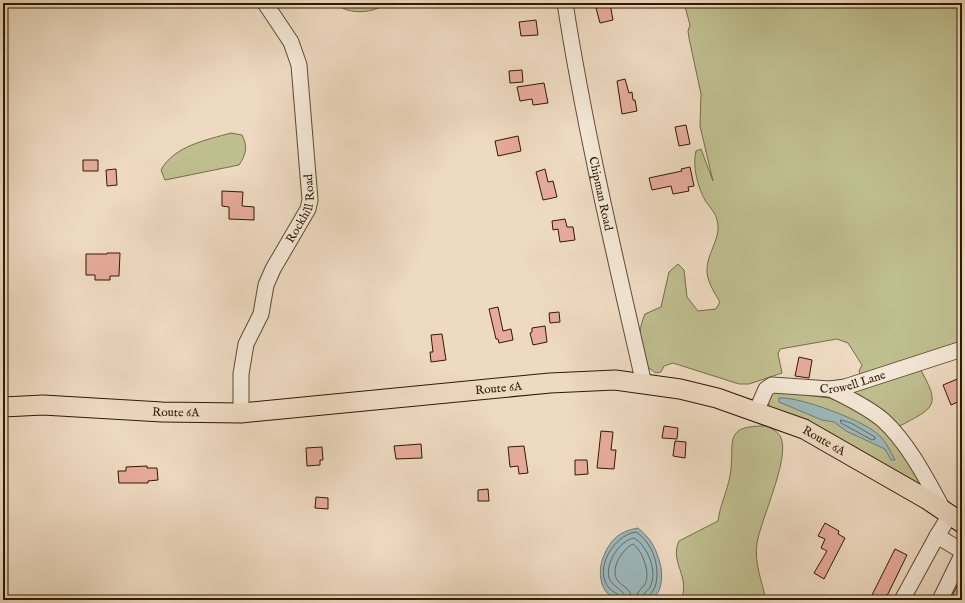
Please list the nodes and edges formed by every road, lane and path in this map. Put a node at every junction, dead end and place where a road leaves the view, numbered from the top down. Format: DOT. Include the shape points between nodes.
graph roads {
  1 [pos="265,3"];
  2 [pos="565,3"];
  3 [pos="962,349"];
  4 [pos="644,384"];
  5 [pos="830,389"];
  6 [pos="3,407"];
  7 [pos="756,412"];
  8 [pos="241,413"];
  9 [pos="952,517"];
  10 [pos="937,536"];
  11 [pos="962,552"];
  12 [pos="962,555"];
  13 [pos="902,600"];
  14 [pos="940,600"];
  1 -- 8 [label="street, Rockhill Road" via="291,42 299,65 310,200 308,209 273,269 266,285 261,314 246,344 241,374"];
  2 -- 4 [label="street, Chipman Road" via="603,206"];
  3 -- 5 [label="street, Crowell Lane" via="875,378"];
  4 -- 7 [label="main road, Route 6A" via="717,398"];
  4 -- 8 [label="main road, Route 6A" via="615,380 550,383"];
  5 -- 7 [label="street, Crowell Lane" via="772,385 766,389"];
  5 -- 9 [label="street" via="867,409 894,432"];
  6 -- 8 [label="main road, Route 6A" via="43,405 162,412"];
  7 -- 9 [label="main road, Route 6A" via="804,429 928,500"];
  9 -- 10 [label="street"];
  10 -- 11 [label="street"];
  10 -- 13 [label="street"];
  12 -- 14 [label="street"];
}
